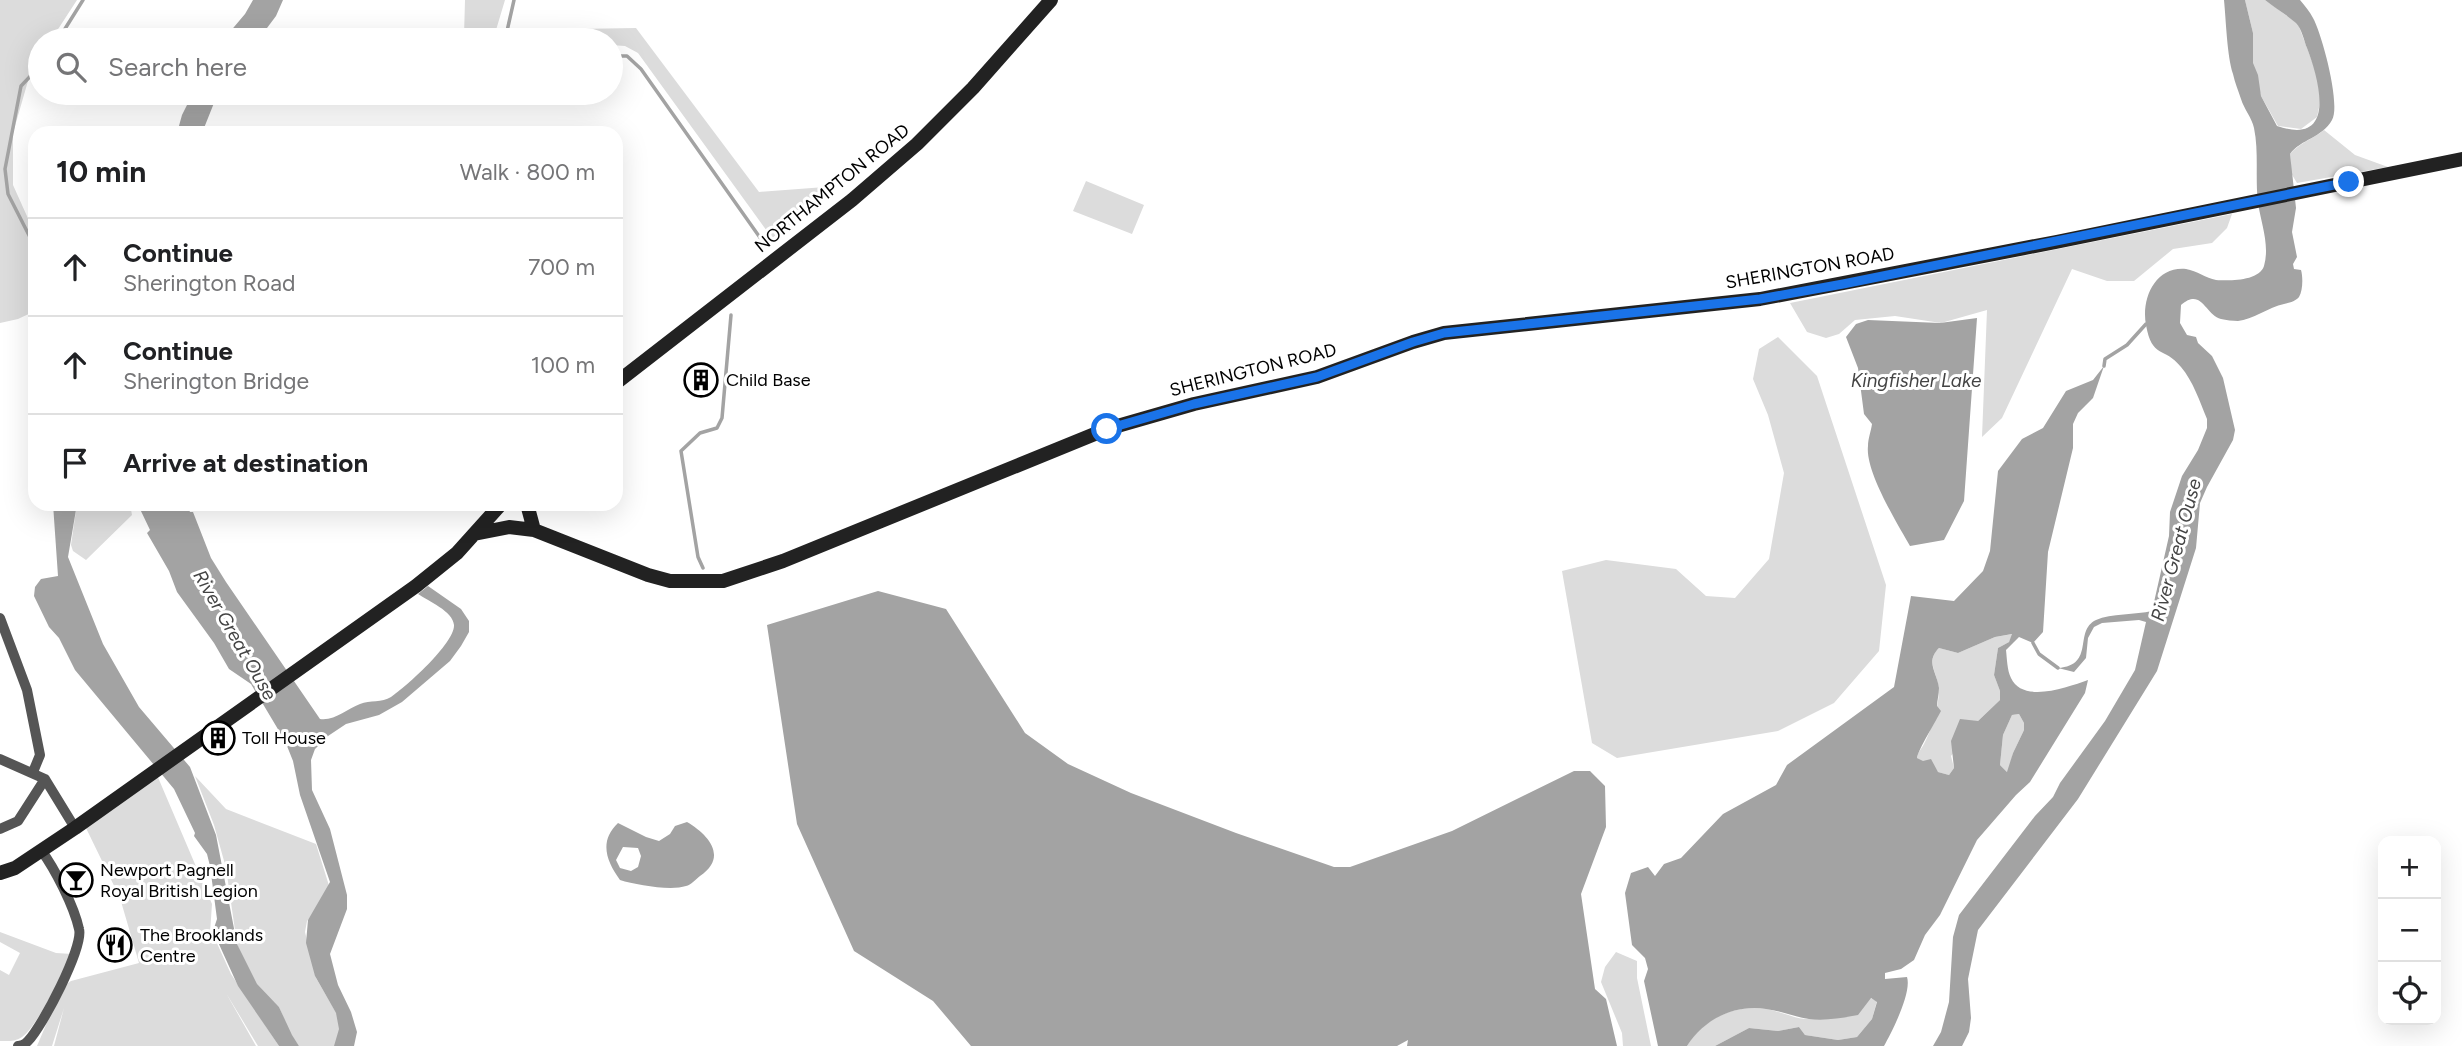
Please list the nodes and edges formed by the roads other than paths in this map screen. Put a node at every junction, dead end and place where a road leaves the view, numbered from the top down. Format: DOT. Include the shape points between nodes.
graph roads {
  1 [pos="1051,0"];
  2 [pos="2462,159"];
  3 [pos="623,378"];
  4 [pos="495,511"];
  5 [pos="529,511"];
  6 [pos="534,530"];
  7 [pos="474,534"];
  8 [pos="0,618"];
  9 [pos="0,759"];
  10 [pos="33,772"];
  11 [pos="45,779"];
  12 [pos="75,828"];
  13 [pos="0,829"];
  14 [pos="41,850"];
  15 [pos="0,873"];
  16 [pos="18,1046"];
  1 -- 3 [label="street, NORTHAMPTON ROAD" via="917,144"];
  2 -- 6 [label="street, SHERINGTON ROAD" via="1760,299 1444,333 1317,377 1107,429 723,581 670,581"];
  4 -- 7 [label="street"];
  5 -- 6 [label="street"];
  6 -- 7 [label="street, SHERINGTON ROAD" via="509,527"];
  7 -- 12 [label="street" via="416,586"];
  8 -- 10 [label="street" via="27,690 40,755"];
  9 -- 10 [label="street"];
  10 -- 11 [label="street"];
  11 -- 12 [label="street"];
  11 -- 13 [label="street" via="19,821"];
  12 -- 14 [label="street"];
  14 -- 15 [label="street"];
  14 -- 16 [label="street" via="55,869 80,930 79,947 53,1001 26,1044"];
}
